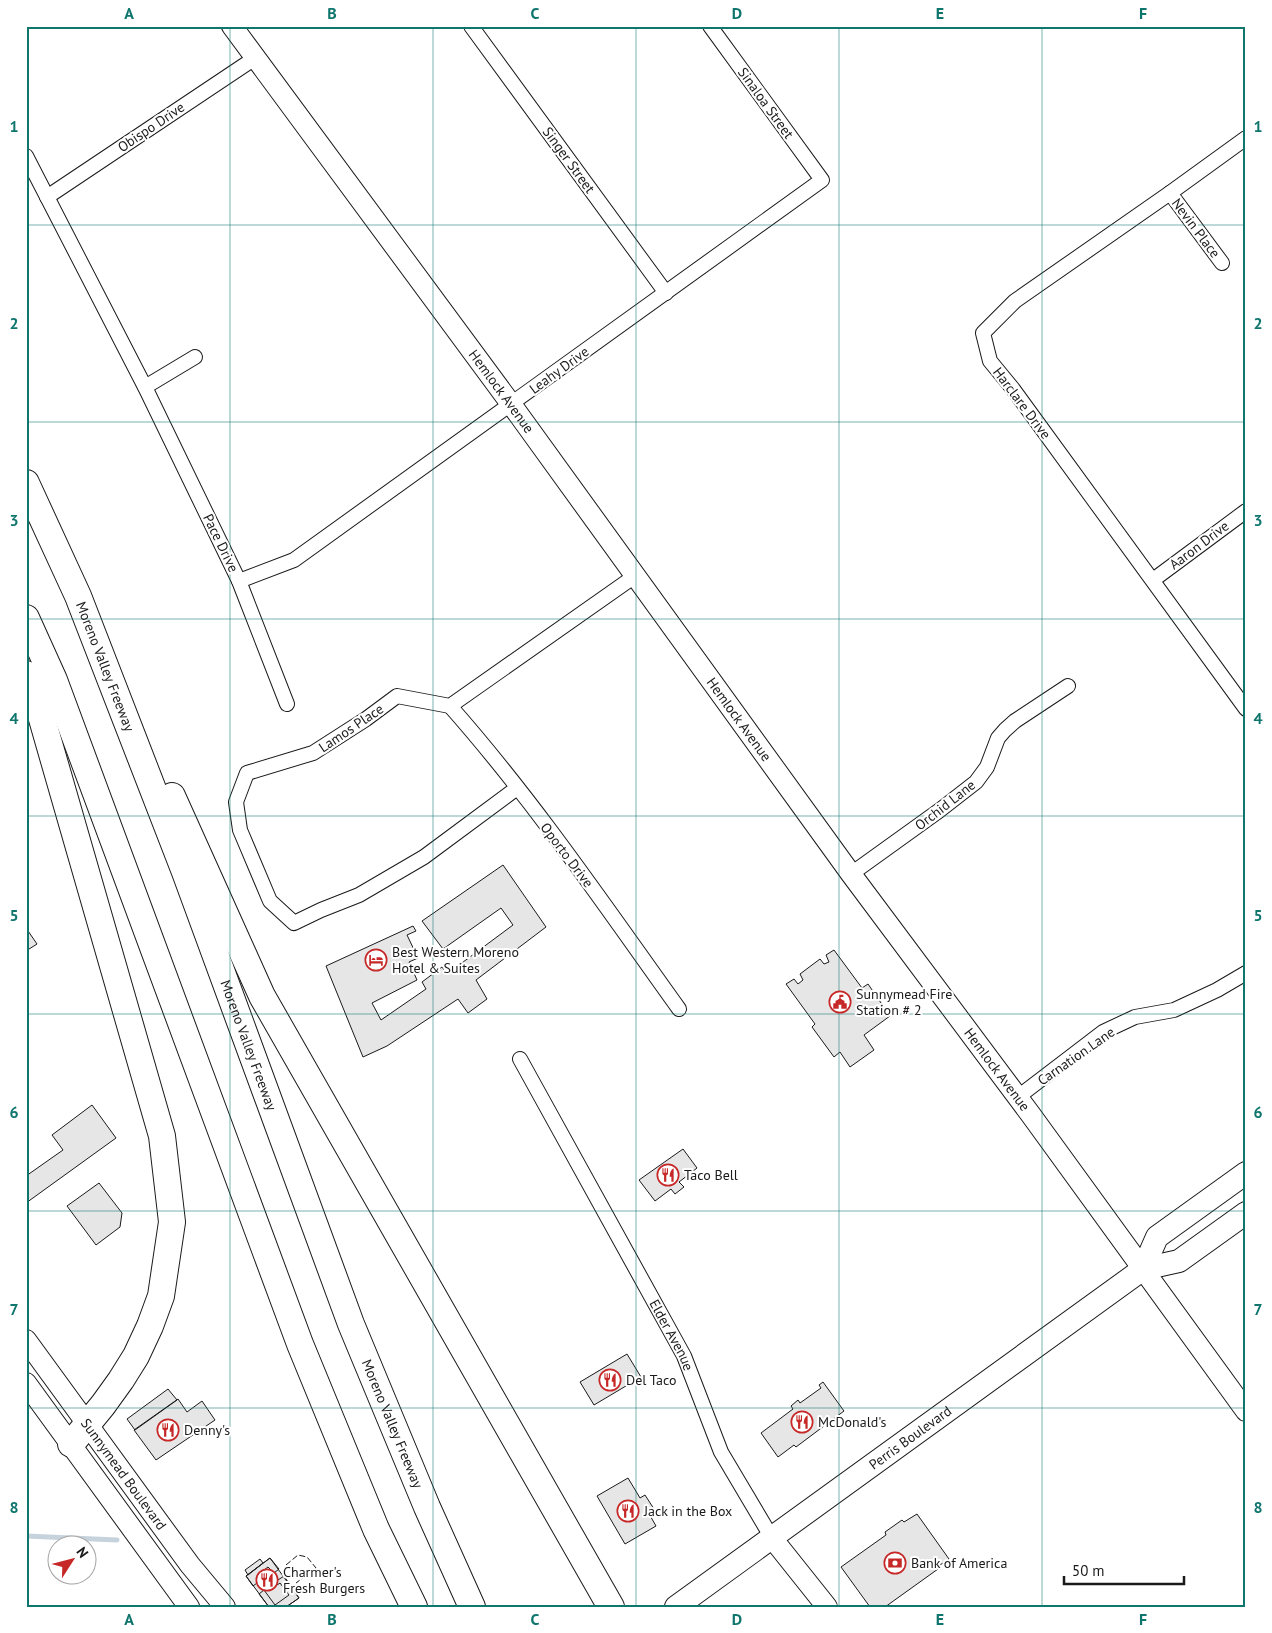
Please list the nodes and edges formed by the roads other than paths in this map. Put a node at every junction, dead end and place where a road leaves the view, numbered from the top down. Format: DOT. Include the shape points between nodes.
graph roads {
  1 [pos="232,26"];
  2 [pos="471,26"];
  3 [pos="710,26"];
  4 [pos="255,58"];
  5 [pos="1246,138"];
  6 [pos="26,156"];
  7 [pos="822,180"];
  8 [pos="1170,193"];
  9 [pos="47,197"];
  10 [pos="1222,263"];
  11 [pos="666,293"];
  12 [pos="196,357"];
  13 [pos="145,386"];
  14 [pos="511,404"];
  15 [pos="26,483"];
  16 [pos="1246,511"];
  17 [pos="634,576"];
  18 [pos="1153,580"];
  19 [pos="239,581"];
  20 [pos="78,596"];
  21 [pos="26,618"];
  22 [pos="26,674"];
  23 [pos="1068,686"];
  24 [pos="287,704"];
  25 [pos="450,706"];
  26 [pos="1246,709"];
  27 [pos="517,788"];
  28 [pos="851,874"];
  29 [pos="1246,973"];
  30 [pos="679,1009"];
  31 [pos="520,1059"];
  32 [pos="1018,1097"];
  33 [pos="1246,1173"];
  34 [pos="1246,1213"];
  35 [pos="1143,1269"];
  36 [pos="26,1340"];
  37 [pos="26,1383"];
  38 [pos="1246,1411"];
  39 [pos="87,1424"];
  40 [pos="71,1444"];
  41 [pos="772,1538"];
  42 [pos="189,1607"];
  43 [pos="225,1607"];
  44 [pos="414,1607"];
  45 [pos="472,1607"];
  46 [pos="611,1607"];
  47 [pos="676,1607"];
  48 [pos="827,1607"];
  1 -- 4 [label="street, Hemlock Avenue"];
  2 -- 11 [label="street, Singer Street"];
  3 -- 7 [label="street, Sinaloa Street"];
  4 -- 9 [label="street, Obispo Drive"];
  4 -- 14 [label="street, Hemlock Avenue"];
  5 -- 8 [label="street, Harclare Drive"];
  6 -- 9 [label="street, Pace Drive"];
  7 -- 11 [label="street, Leahy Drive"];
  8 -- 10 [label="street, Nevin Place"];
  8 -- 18 [label="street, Harclare Drive" via="1015,302 983,333 990,361"];
  9 -- 13 [label="street, Pace Drive"];
  11 -- 14 [label="street, Leahy Drive"];
  12 -- 13 [label="street"];
  13 -- 19 [label="street, Pace Drive"];
  14 -- 17 [label="street, Hemlock Avenue"];
  14 -- 19 [label="street, Leahy Drive" via="294,560"];
  15 -- 20 [label="highway, Moreno Valley Freeway"];
  16 -- 18 [label="street, Aaron Drive"];
  17 -- 25 [label="street"];
  17 -- 28 [label="street, Hemlock Avenue"];
  18 -- 26 [label="street, Harclare Drive"];
  19 -- 24 [label="street, Pace Drive"];
  20 -- 45 [label="highway, Moreno Valley Freeway" via="185,872 352,1324"];
  20 -- 46 [label="highway" via="188,829 262,996"];
  21 -- 44 [label="highway" via="58,689 300,1344 376,1529"];
  22 -- 39 [label="highway" via="162,1136 172,1222 161,1296 153,1319 125,1374"];
  23 -- 28 [label="street, Orchid Lane" via="1005,730 976,782"];
  25 -- 27 [label="street, Oporto Drive"];
  25 -- 27 [label="street, Lamos Place" via="397,696 313,752 247,773 236,802 240,830 270,901 294,923 358,895 424,857"];
  27 -- 30 [label="street, Oporto Drive"];
  28 -- 32 [label="street, Hemlock Avenue"];
  29 -- 32 [label="street, Carnation Lane" via="1174,1010 1135,1017 1104,1032"];
  31 -- 41 [label="street, Elder Avenue" via="684,1356 721,1452"];
  32 -- 35 [label="street, Hemlock Avenue"];
  33 -- 35 [label="main road" via="1157,1237"];
  34 -- 35 [label="main road, Perris Boulevard" via="1178,1261"];
  35 -- 38 [label="street, Hemlock Avenue"];
  35 -- 41 [label="main road, Perris Boulevard"];
  36 -- 39 [label="street, Sunnymead Boulevard"];
  37 -- 40 [label="street, Sunnymead Boulevard"];
  39 -- 40 [label="highway"];
  39 -- 43 [label="street, Sunnymead Boulevard" via="190,1565"];
  40 -- 42 [label="street, Sunnymead Boulevard"];
  41 -- 47 [label="main road, Perris Boulevard"];
  41 -- 48 [label="street, Elder Avenue"];
}
